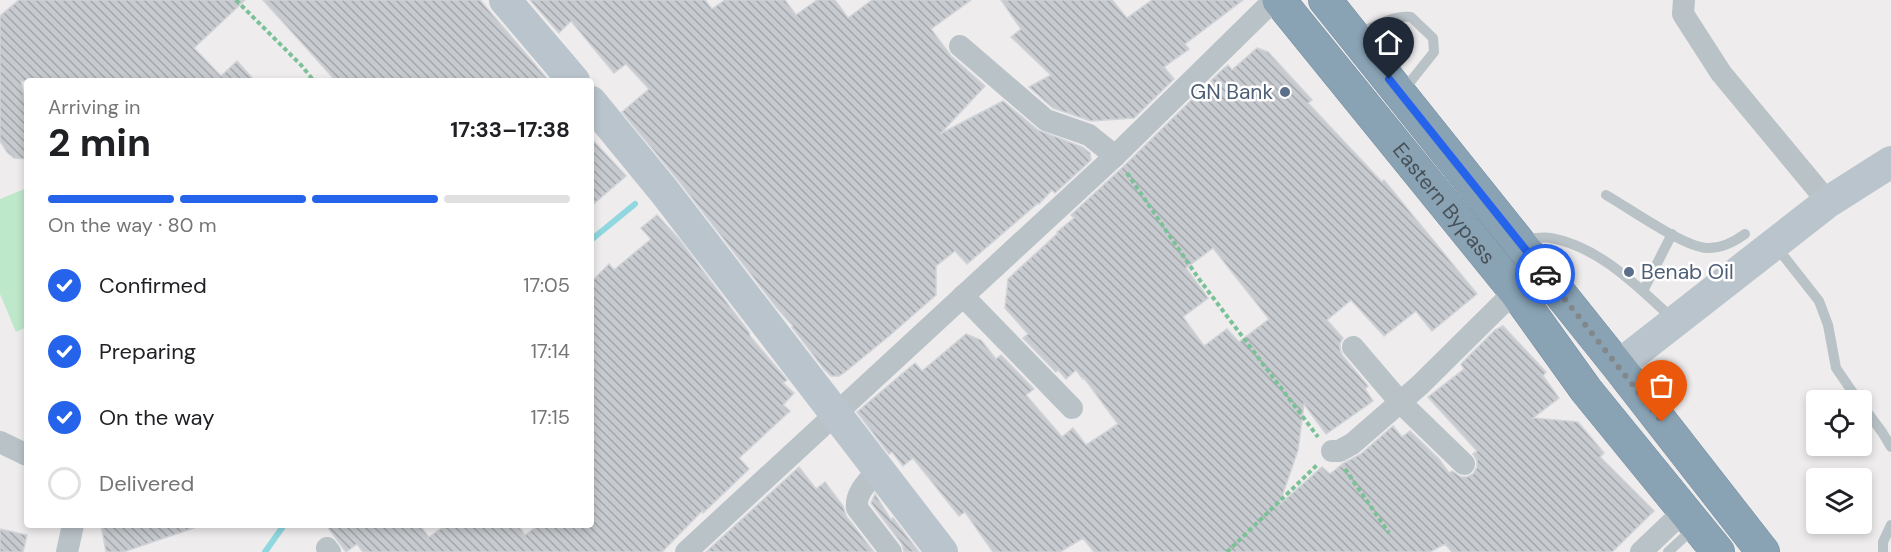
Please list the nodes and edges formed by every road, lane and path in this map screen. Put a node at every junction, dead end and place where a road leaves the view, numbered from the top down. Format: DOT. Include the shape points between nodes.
graph roads {
  1 [pos="236,0"];
  2 [pos="505,0"];
  3 [pos="1274,0"];
  4 [pos="1279,0"];
  5 [pos="1325,0"];
  6 [pos="1682,1"];
  7 [pos="1354,36"];
  8 [pos="960,46"];
  9 [pos="312,78"];
  10 [pos="571,78"];
  11 [pos="1400,94"];
  12 [pos="594,106"];
  13 [pos="1116,156"];
  14 [pos="1891,162"];
  15 [pos="1606,195"];
  16 [pos="1828,202"];
  17 [pos="1672,234"];
  18 [pos="1745,234"];
  19 [pos="1517,240"];
  20 [pos="1774,245"];
  21 [pos="1515,291"];
  22 [pos="1643,291"];
  23 [pos="963,296"];
  24 [pos="1676,321"];
  25 [pos="1353,347"];
  26 [pos="1618,366"];
  27 [pos="1586,390"];
  28 [pos="1851,390"];
  29 [pos="1400,402"];
  30 [pos="1072,408"];
  31 [pos="835,415"];
  32 [pos="1872,418"];
  33 [pos="0,442"];
  34 [pos="1891,447"];
  35 [pos="1332,451"];
  36 [pos="24,454"];
  37 [pos="1464,464"];
  38 [pos="878,470"];
  39 [pos="1690,518"];
  40 [pos="1891,525"];
  41 [pos="72,528"];
  42 [pos="1389,533"];
  43 [pos="67,552"];
  44 [pos="686,552"];
  45 [pos="891,552"];
  46 [pos="942,552"];
  47 [pos="1227,552"];
  48 [pos="1641,552"];
  49 [pos="1668,552"];
  50 [pos="1718,552"];
  51 [pos="1763,552"];
  52 [pos="1883,552"];
  1 -- 9 [label="path"];
  2 -- 10 [label="street"];
  3 -- 13 [label="street"];
  4 -- 21 [label="highway, Eastern Bypass"];
  5 -- 7 [label="highway, Eastern Bypass"];
  6 -- 16 [label="street" via="1683,14 1721,73"];
  7 -- 11 [label="highway, Eastern Bypass"];
  7 -- 11 [label="lane" via="1406,16 1433,39 1434,52"];
  8 -- 13 [label="street" via="1046,120 1089,135"];
  11 -- 19 [label="highway, Eastern Bypass"];
  12 -- 31 [label="street"];
  13 -- 23 [label="street"];
  13 -- 35 [label="path" via="1199,279 1281,390"];
  14 -- 16 [label="street"];
  15 -- 17 [label="lane"];
  16 -- 20 [label="street"];
  17 -- 18 [label="lane" via="1707,248 1733,243"];
  17 -- 22 [label="lane"];
  19 -- 22 [label="lane" via="1550,237 1583,248"];
  19 -- 26 [label="highway, Eastern Bypass"];
  20 -- 24 [label="street"];
  20 -- 28 [label="lane" via="1819,301 1836,368"];
  21 -- 27 [label="highway, Eastern Bypass"];
  21 -- 29 [label="street"];
  22 -- 24 [label="lane"];
  23 -- 30 [label="street"];
  23 -- 31 [label="street"];
  24 -- 26 [label="street"];
  25 -- 29 [label="street"];
  26 -- 27 [label="street"];
  26 -- 51 [label="highway, Eastern Bypass"];
  27 -- 39 [label="highway, Eastern Bypass"];
  29 -- 35 [label="street" via="1352,444"];
  29 -- 37 [label="street"];
  31 -- 38 [label="street"];
  31 -- 44 [label="street"];
  32 -- 34 [label="lane"];
  33 -- 36 [label="street"];
  35 -- 42 [label="path"];
  35 -- 47 [label="path"];
  38 -- 45 [label="street" via="859,493 857,508"];
  38 -- 46 [label="street"];
  39 -- 48 [label="street"];
  39 -- 49 [label="lane"];
  39 -- 50 [label="highway, Eastern Bypass"];
  40 -- 52 [label="lane"];
  41 -- 43 [label="street"];
}
